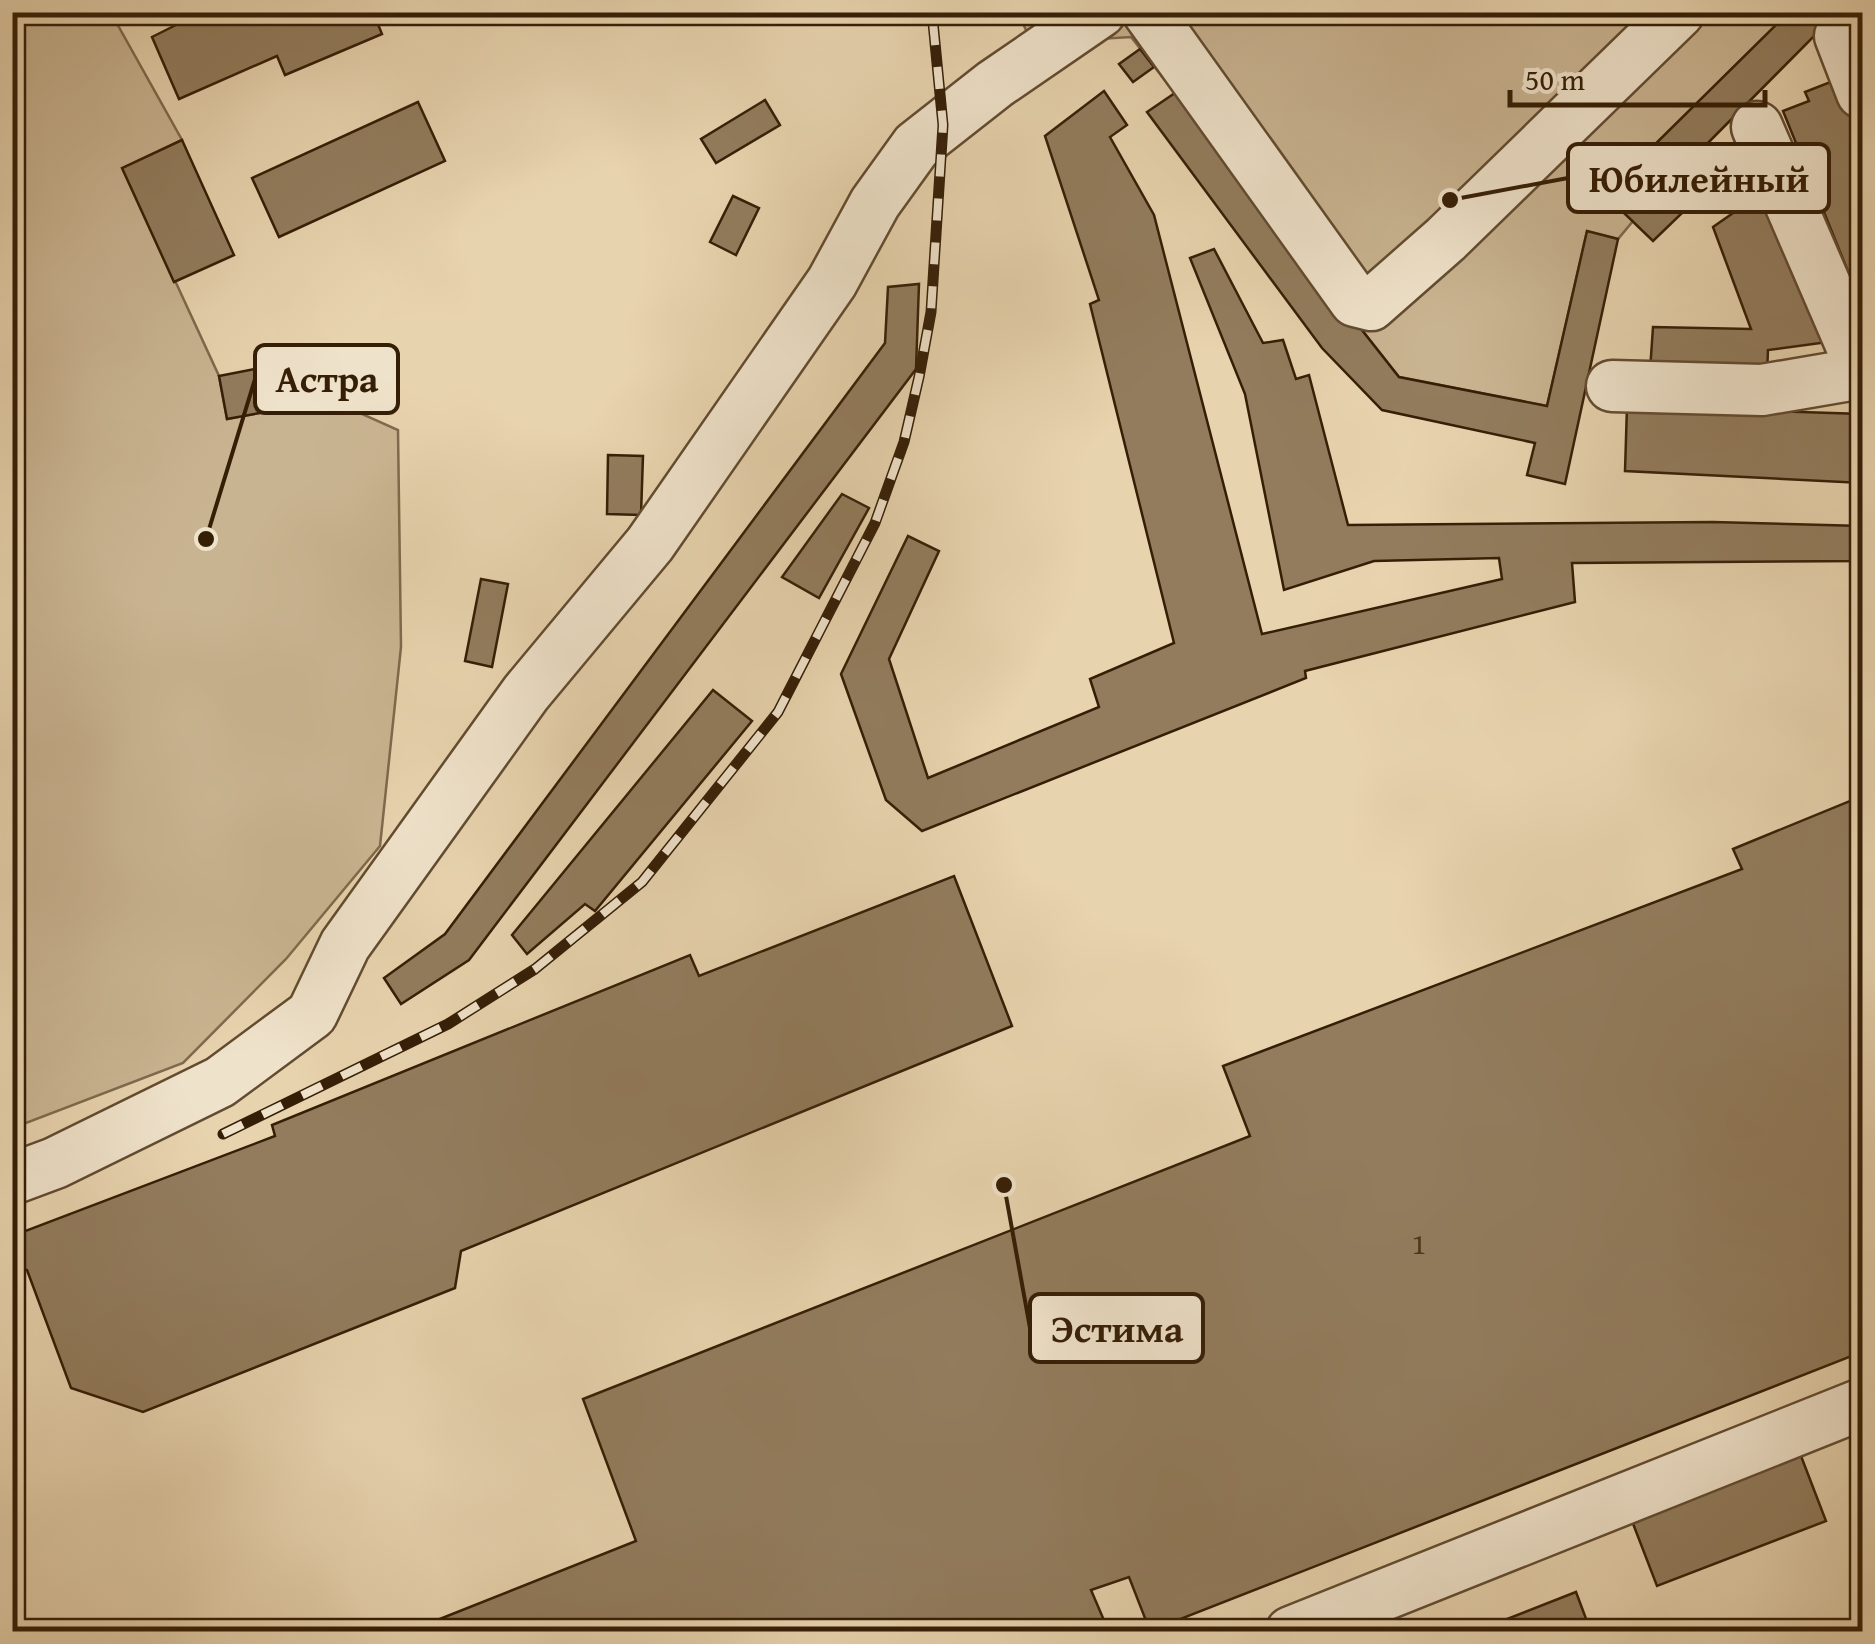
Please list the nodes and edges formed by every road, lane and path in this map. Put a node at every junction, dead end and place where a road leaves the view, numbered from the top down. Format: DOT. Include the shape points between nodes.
graph roads {
  1 [pos="1148,12"];
  2 [pos="1678,12"];
  3 [pos="1840,36"];
  4 [pos="1083,38"];
  5 [pos="1862,93"];
  6 [pos="1757,127"];
  7 [pos="1862,372"];
  8 [pos="1612,386"];
  9 [pos="12,1179"];
  10 [pos="1862,1404"];
  11 [pos="1291,1632"];
  1 -- 2 [label="street" via="1355,301 1371,305"];
  3 -- 5 [label="street"];
  4 -- 9 [label="street" via="994,84 916,146 875,202 832,282 650,544 526,693 345,945 312,1014 220,1082"];
  6 -- 7 [label="street"];
  7 -- 8 [label="street" via="1762,390"];
  10 -- 11 [label="street"];
}
